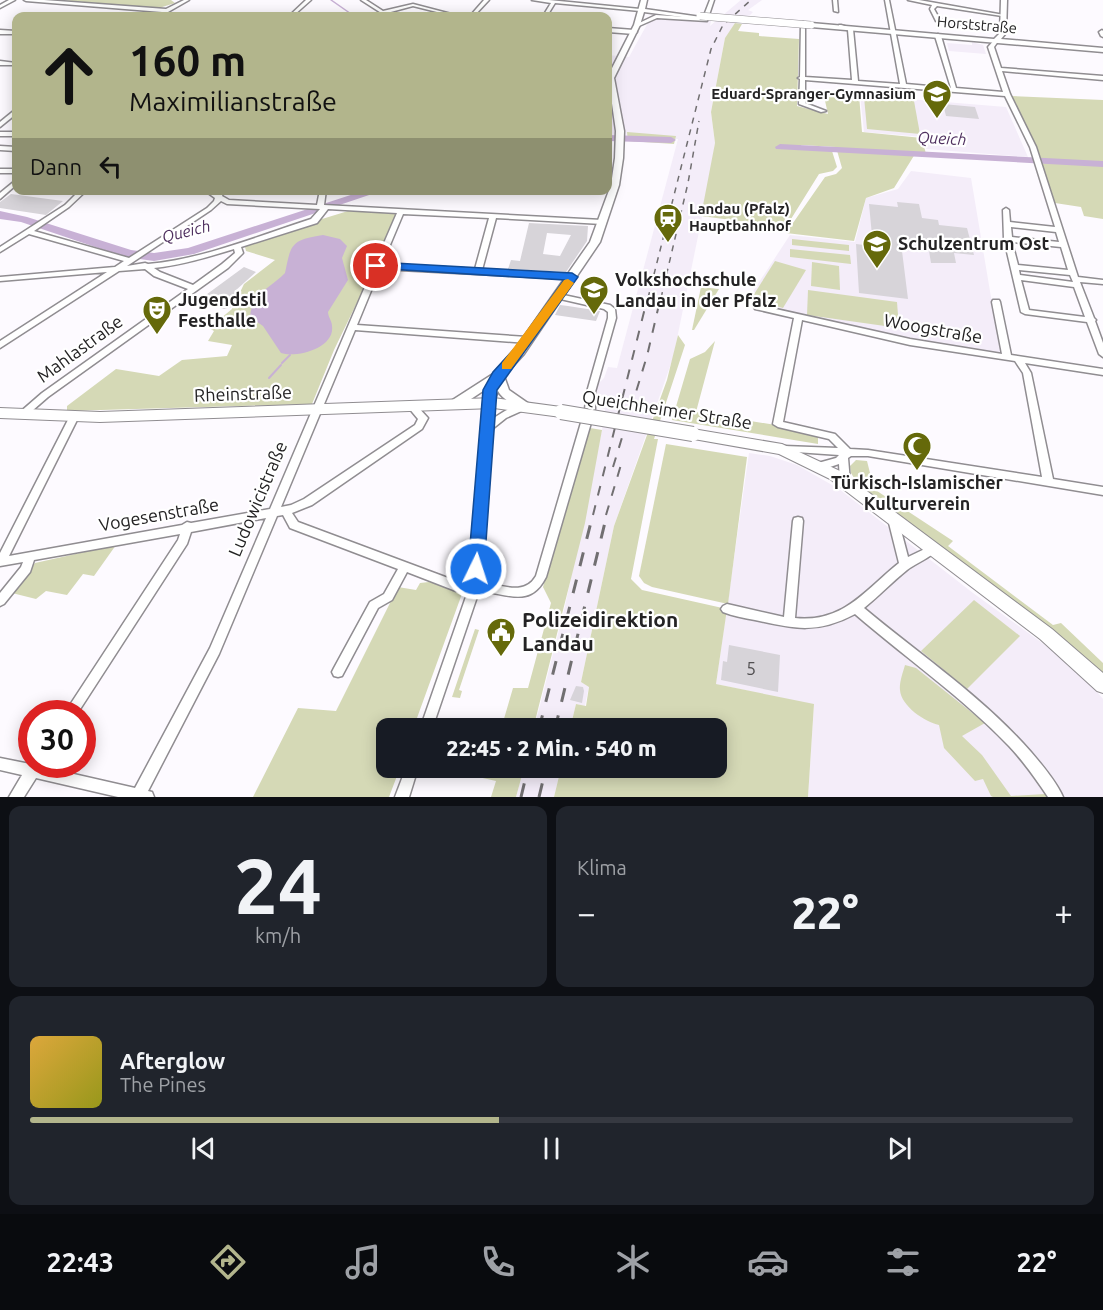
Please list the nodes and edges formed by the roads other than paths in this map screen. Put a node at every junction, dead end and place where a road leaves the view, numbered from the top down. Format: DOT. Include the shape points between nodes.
graph roads {
  1 [pos="13,0"];
  2 [pos="26,0"];
  3 [pos="187,0"];
  4 [pos="309,0"];
  5 [pos="363,0"];
  6 [pos="487,0"];
  7 [pos="534,0"];
  8 [pos="644,0"];
  9 [pos="712,0"];
  10 [pos="835,0"];
  11 [pos="887,0"];
  12 [pos="910,0"];
  13 [pos="1004,0"];
  14 [pos="43,1"];
  15 [pos="554,2"];
  16 [pos="935,5"];
  17 [pos="596,6"];
  18 [pos="0,7"];
  19 [pos="640,10"];
  20 [pos="168,11"];
  21 [pos="836,11"];
  22 [pos="296,12"];
  23 [pos="381,12"];
  24 [pos="386,12"];
  25 [pos="441,12"];
  26 [pos="476,12"];
  27 [pos="548,12"];
  28 [pos="592,12"];
  29 [pos="657,13"];
  30 [pos="674,14"];
  31 [pos="1002,15"];
  32 [pos="788,21"];
  33 [pos="637,25"];
  34 [pos="808,25"];
  35 [pos="988,26"];
  36 [pos="850,28"];
  37 [pos="612,29"];
  38 [pos="892,32"];
  39 [pos="1002,34"];
  40 [pos="938,36"];
  41 [pos="996,40"];
  42 [pos="1020,42"];
  43 [pos="1103,50"];
  44 [pos="612,68"];
  45 [pos="999,69"];
  46 [pos="801,78"];
  47 [pos="1103,78"];
  48 [pos="855,82"];
  49 [pos="903,86"];
  50 [pos="954,90"];
  51 [pos="1007,94"];
  52 [pos="612,108"];
  53 [pos="823,111"];
  54 [pos="12,114"];
  55 [pos="0,124"];
  56 [pos="612,183"];
  57 [pos="12,186"];
  58 [pos="77,195"];
  59 [pos="213,195"];
  60 [pos="219,195"];
  61 [pos="323,195"];
  62 [pos="609,195"];
  63 [pos="0,196"];
  64 [pos="218,199"];
  65 [pos="323,207"];
  66 [pos="1006,210"];
  67 [pos="401,211"];
  68 [pos="493,216"];
  69 [pos="602,222"];
  70 [pos="1007,224"];
  71 [pos="29,230"];
  72 [pos="1059,230"];
  73 [pos="1008,239"];
  74 [pos="1064,245"];
  75 [pos="237,246"];
  76 [pos="0,250"];
  77 [pos="135,259"];
  78 [pos="376,266"];
  79 [pos="147,267"];
  80 [pos="1014,267"];
  81 [pos="117,269"];
  82 [pos="478,271"];
  83 [pos="572,277"];
  84 [pos="1017,277"];
  85 [pos="0,279"];
  86 [pos="1076,279"];
  87 [pos="1103,282"];
  88 [pos="194,288"];
  89 [pos="559,296"];
  90 [pos="996,302"];
  91 [pos="758,307"];
  92 [pos="798,318"];
  93 [pos="1092,320"];
  94 [pos="351,327"];
  95 [pos="527,340"];
  96 [pos="0,345"];
  97 [pos="1103,354"];
  98 [pos="1007,358"];
  99 [pos="1019,360"];
  100 [pos="1103,372"];
  101 [pos="498,376"];
  102 [pos="488,403"];
  103 [pos="455,405"];
  104 [pos="526,406"];
  105 [pos="412,407"];
  106 [pos="315,410"];
  107 [pos="0,413"];
  108 [pos="22,415"];
  109 [pos="73,418"];
  110 [pos="487,428"];
  111 [pos="782,449"];
  112 [pos="829,452"];
  113 [pos="846,456"];
  114 [pos="821,466"];
  115 [pos="1048,481"];
  116 [pos="845,482"];
  117 [pos="1103,491"];
  118 [pos="285,510"];
  119 [pos="273,512"];
  120 [pos="893,519"];
  121 [pos="798,521"];
  122 [pos="187,526"];
  123 [pos="933,549"];
  124 [pos="30,556"];
  125 [pos="0,562"];
  126 [pos="905,564"];
  127 [pos="405,566"];
  128 [pos="475,586"];
  129 [pos="0,601"];
  130 [pos="727,609"];
  131 [pos="857,609"];
  132 [pos="789,621"];
  133 [pos="338,672"];
  134 [pos="1103,685"];
  135 [pos="79,700"];
  136 [pos="430,718"];
  137 [pos="0,764"];
  138 [pos="18,766"];
  139 [pos="28,778"];
  140 [pos="73,778"];
  141 [pos="409,778"];
  142 [pos="141,796"];
  143 [pos="16,797"];
  144 [pos="402,797"];
  145 [pos="1056,797"];
  1 -- 18 [label="street"];
  2 -- 14 [label="street"];
  3 -- 20 [label="street"];
  4 -- 22 [label="street"];
  5 -- 23 [label="street"];
  6 -- 26 [label="street"];
  7 -- 15 [label="street, Horststraße"];
  8 -- 19 [label="street"];
  9 -- 33 [label="street" via="705,20 654,16"];
  10 -- 21 [label="street"];
  11 -- 38 [label="street"];
  12 -- 16 [label="street"];
  13 -- 31 [label="street"];
  14 -- 20 [label="street"];
  15 -- 17 [label="street, Horststraße"];
  15 -- 27 [label="street"];
  16 -- 31 [label="street"];
  16 -- 35 [label="street" via="932,9 938,21"];
  17 -- 19 [label="street, Horststraße"];
  17 -- 28 [label="street"];
  19 -- 29 [label="street, Horststraße"];
  19 -- 30 [label="street, Horststraße"];
  19 -- 33 [label="street"];
  24 -- 25 [label="street" via="413,5"];
  29 -- 30 [label="street, Horststraße"];
  29 -- 33 [label="street"];
  30 -- 34 [label="street, Horststraße, bridge"];
  31 -- 39 [label="street"];
  32 -- 34 [label="street, Horststraße"];
  33 -- 37 [label="street"];
  33 -- 44 [label="street"];
  34 -- 36 [label="street, Horststraße"];
  34 -- 46 [label="street"];
  36 -- 38 [label="street, Horststraße"];
  36 -- 48 [label="street"];
  38 -- 40 [label="street, Horststraße"];
  38 -- 49 [label="street"];
  39 -- 41 [label="street"];
  39 -- 42 [label="street"];
  40 -- 41 [label="street, Horststraße"];
  40 -- 50 [label="street"];
  41 -- 42 [label="street, Horststraße"];
  41 -- 45 [label="street" via="991,46"];
  42 -- 43 [label="street, Horststraße"];
  45 -- 47 [label="street"];
  45 -- 51 [label="street"];
  46 -- 48 [label="street"];
  46 -- 53 [label="street" via="802,104"];
  48 -- 49 [label="street"];
  49 -- 50 [label="street"];
  50 -- 51 [label="street"];
  51 -- 72 [label="street" via="1026,131"];
  52 -- 56 [label="street" via="620,131"];
  54 -- 55 [label="street"];
  57 -- 63 [label="street"];
  58 -- 71 [label="street"];
  59 -- 64 [label="street"];
  60 -- 64 [label="street"];
  61 -- 65 [label="street"];
  62 -- 69 [label="street"];
  64 -- 65 [label="street"];
  64 -- 77 [label="street"];
  65 -- 67 [label="street"];
  65 -- 75 [label="street" via="314,221"];
  66 -- 70 [label="street"];
  67 -- 68 [label="street"];
  67 -- 78 [label="street, Ludowicistraße"];
  68 -- 69 [label="street"];
  68 -- 82 [label="street"];
  69 -- 83 [label="street" via="591,252"];
  70 -- 72 [label="street"];
  70 -- 73 [label="street"];
  71 -- 76 [label="street"];
  71 -- 77 [label="street"];
  72 -- 74 [label="street"];
  73 -- 74 [label="street"];
  73 -- 80 [label="street"];
  74 -- 86 [label="street"];
  75 -- 79 [label="street"];
  75 -- 88 [label="street, Mahlastraße" via="240,251 236,257"];
  77 -- 79 [label="street"];
  77 -- 81 [label="street"];
  78 -- 82 [label="street"];
  78 -- 94 [label="street, Ludowicistraße"];
  79 -- 81 [label="street"];
  79 -- 88 [label="street"];
  80 -- 84 [label="street"];
  80 -- 86 [label="street"];
  81 -- 85 [label="street"];
  81 -- 96 [label="street"];
  82 -- 83 [label="street"];
  83 -- 89 [label="street"];
  84 -- 86 [label="street"];
  84 -- 93 [label="street" via="1025,312"];
  86 -- 87 [label="street"];
  86 -- 93 [label="street"];
  88 -- 108 [label="street, Mahlastraße"];
  89 -- 95 [label="street"];
  89 -- 128 [label="street" via="612,311 590,409 539,583 521,593"];
  90 -- 98 [label="street"];
  91 -- 92 [label="street, Woogstraße"];
  92 -- 98 [label="street, Woogstraße"];
  92 -- 113 [label="street" via="778,424 832,436"];
  93 -- 97 [label="street"];
  94 -- 95 [label="street"];
  94 -- 106 [label="street, Ludowicistraße"];
  95 -- 101 [label="street"];
  98 -- 99 [label="street, Woogstraße"];
  99 -- 100 [label="street, Woogstraße"];
  99 -- 115 [label="street" via="1027,373"];
  101 -- 102 [label="street"];
  101 -- 103 [label="street"];
  101 -- 104 [label="street" via="504,392"];
  102 -- 103 [label="main road, Rheinstraße"];
  102 -- 104 [label="main road, Queichheimer Straße"];
  102 -- 110 [label="street"];
  103 -- 105 [label="main road, Rheinstraße"];
  104 -- 110 [label="street"];
  104 -- 111 [label="main road, Queichheimer Straße, bridge"];
  105 -- 106 [label="main road, Rheinstraße"];
  105 -- 118 [label="street, Vogesenstraße" via="423,418 421,424 308,502"];
  106 -- 109 [label="main road, Rheinstraße"];
  106 -- 119 [label="street, Ludowicistraße"];
  107 -- 108 [label="main road, Rheinstraße"];
  108 -- 109 [label="main road, Rheinstraße"];
  109 -- 125 [label="street"];
  110 -- 128 [label="street"];
  111 -- 112 [label="street"];
  111 -- 114 [label="main road, Queichheimer Straße"];
  112 -- 113 [label="street"];
  112 -- 114 [label="street"];
  113 -- 114 [label="street"];
  113 -- 115 [label="street" via="874,454"];
  113 -- 116 [label="street"];
  114 -- 116 [label="main road, Queichheimer Straße"];
  115 -- 117 [label="street"];
  116 -- 120 [label="main road, Queichheimer Straße"];
  118 -- 119 [label="street, Vogesenstraße"];
  118 -- 127 [label="street" via="294,525"];
  119 -- 122 [label="street, Vogesenstraße"];
  119 -- 142 [label="street, Ludowicistraße" via="207,667"];
  120 -- 123 [label="main road, Queichheimer Straße"];
  120 -- 126 [label="street"];
  121 -- 132 [label="street"];
  122 -- 124 [label="street, Vogesenstraße"];
  122 -- 135 [label="street" via="183,541"];
  123 -- 126 [label="street"];
  123 -- 134 [label="main road, Queichheimer Straße" via="1063,647"];
  124 -- 125 [label="street, Vogesenstraße"];
  124 -- 129 [label="street" via="26,569"];
  126 -- 131 [label="street"];
  127 -- 128 [label="street" via="456,586"];
  127 -- 133 [label="street" via="388,597 374,605"];
  128 -- 136 [label="street"];
  130 -- 132 [label="street"];
  131 -- 132 [label="street" via="822,624"];
  131 -- 145 [label="street" via="1004,732 1034,763"];
  137 -- 138 [label="street"];
  139 -- 143 [label="street"];
  140 -- 142 [label="street"];
  141 -- 144 [label="street"];
}
